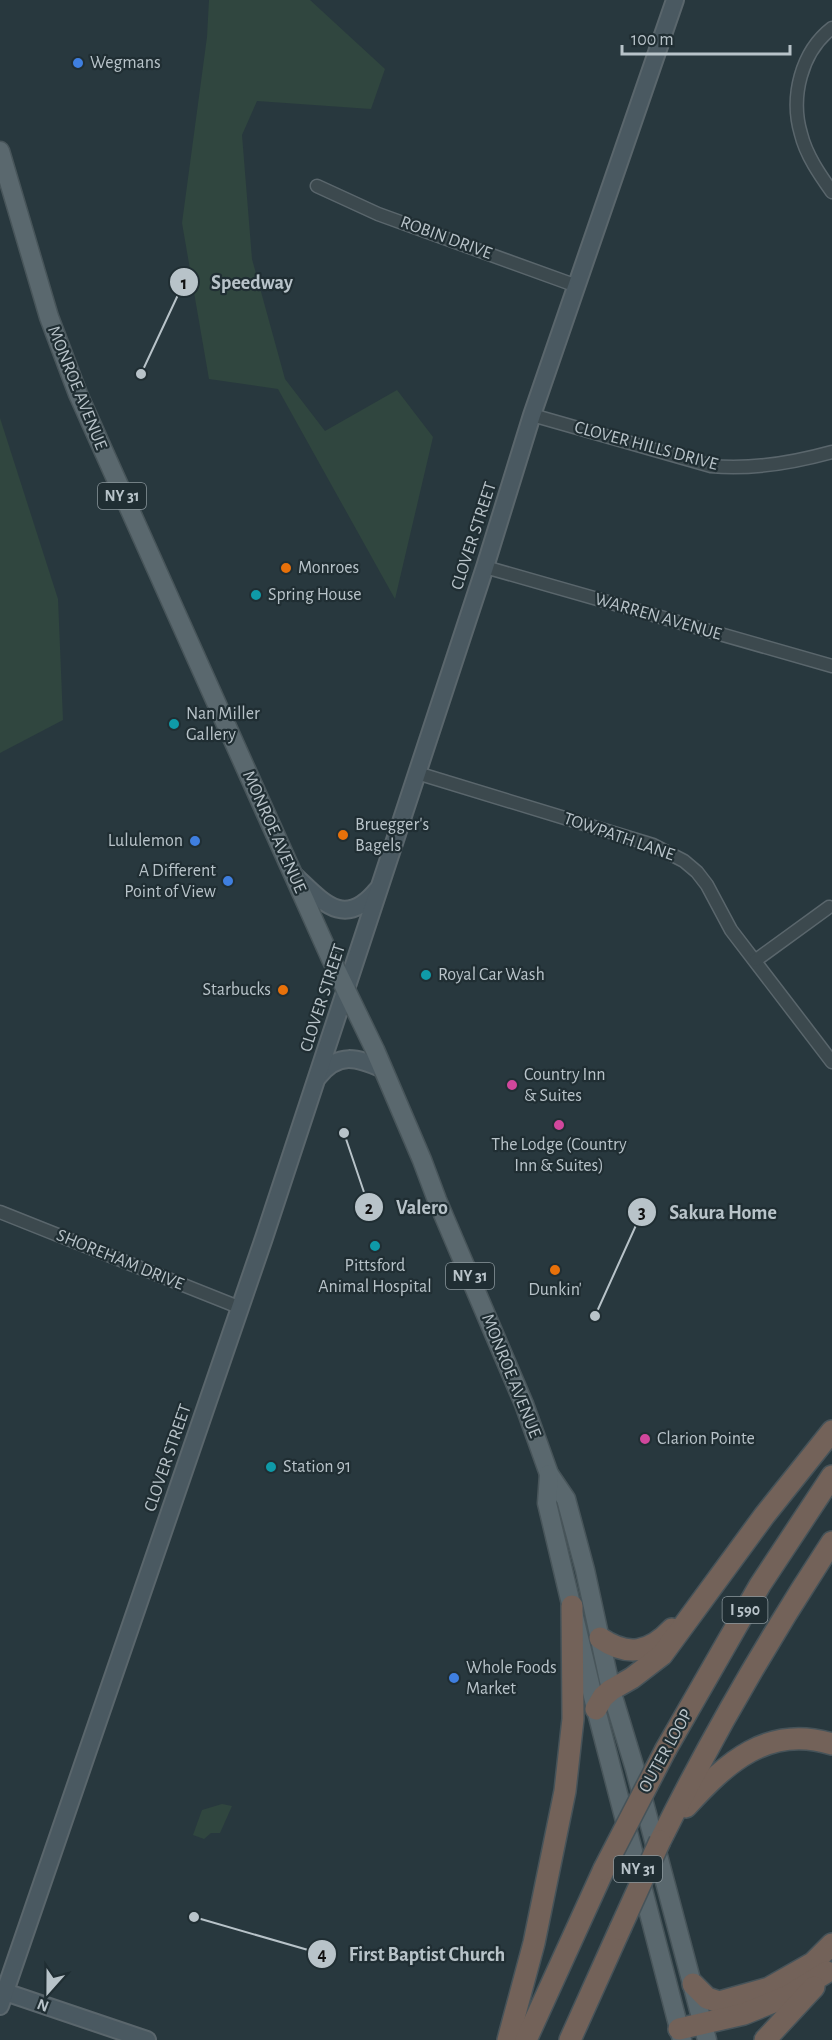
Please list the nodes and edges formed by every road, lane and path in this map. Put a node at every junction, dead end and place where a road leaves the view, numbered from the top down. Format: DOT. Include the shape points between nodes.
graph roads {
  1 [pos="675,0"];
  2 [pos="832,28"];
  3 [pos="0,151"];
  4 [pos="317,186"];
  5 [pos="832,192"];
  6 [pos="577,286"];
  7 [pos="532,415"];
  8 [pos="832,452"];
  9 [pos="485,567"];
  10 [pos="832,666"];
  11 [pos="417,773"];
  12 [pos="294,875"];
  13 [pos="380,887"];
  14 [pos="829,907"];
  15 [pos="756,960"];
  16 [pos="346,989"];
  17 [pos="832,1062"];
  18 [pos="383,1069"];
  19 [pos="318,1077"];
  20 [pos="0,1212"];
  21 [pos="241,1308"];
  22 [pos="832,1431"];
  23 [pos="549,1474"];
  24 [pos="832,1476"];
  25 [pos="832,1542"];
  26 [pos="699,1604"];
  27 [pos="572,1606"];
  28 [pos="600,1638"];
  29 [pos="611,1690"];
  30 [pos="596,1709"];
  31 [pos="832,1744"];
  32 [pos="681,1806"];
  33 [pos="832,1944"];
  34 [pos="830,1970"];
  35 [pos="693,1984"];
  36 [pos="2,1996"];
  37 [pos="705,2032"];
  38 [pos="681,2034"];
  39 [pos="147,2040"];
  40 [pos="508,2040"];
  41 [pos="526,2040"];
  42 [pos="570,2040"];
  43 [pos="765,2040"];
  1 -- 6 [label="main road, CLOVER STREET"];
  2 -- 5 [label="street" via="810,53 796,97 801,135"];
  3 -- 12 [label="main road, MONROE AVENUE / NY 31" via="63,358"];
  4 -- 6 [label="street, ROBIN DRIVE" via="378,214"];
  6 -- 7 [label="main road, CLOVER STREET"];
  7 -- 8 [label="street, CLOVER HILLS DRIVE" via="711,466 766,466"];
  7 -- 9 [label="main road, CLOVER STREET"];
  9 -- 10 [label="street, WARREN AVENUE"];
  9 -- 11 [label="main road, CLOVER STREET"];
  11 -- 13 [label="main road, CLOVER STREET"];
  11 -- 15 [label="street, TOWPATH LANE" via="668,851 702,879 731,930"];
  12 -- 13 [label="main road" via="330,907 342,910 361,906"];
  12 -- 16 [label="main road, MONROE AVENUE / NY 31"];
  13 -- 16 [label="main road, CLOVER STREET"];
  14 -- 15 [label="street"];
  15 -- 17 [label="street, TOWPATH LANE"];
  16 -- 18 [label="main road, MONROE AVENUE / NY 31"];
  16 -- 19 [label="main road, CLOVER STREET"];
  18 -- 19 [label="main road" via="359,1059 346,1059 325,1068"];
  18 -- 23 [label="main road, MONROE AVENUE / NY 31" via="515,1382"];
  19 -- 21 [label="main road, CLOVER STREET"];
  20 -- 21 [label="street, SHOREHAM DRIVE"];
  21 -- 36 [label="main road, CLOVER STREET"];
  22 -- 26 [label="highway"];
  23 -- 27 [label="main road, MONROE AVENUE / NY 31" via="547,1503"];
  23 -- 28 [label="main road, MONROE AVENUE / NY 31" via="566,1499"];
  24 -- 41 [label="highway, OUTER LOOP / I 590, bridge" via="760,1585 666,1749 604,1869"];
  25 -- 32 [label="highway, OUTER LOOP / I 590" via="756,1664"];
  26 -- 28 [label="highway" via="659,1642 632,1651"];
  26 -- 29 [label="highway" via="662,1654"];
  27 -- 30 [label="main road, MONROE AVENUE / NY 31"];
  27 -- 40 [label="highway" via="573,1719 565,1791 534,1943"];
  28 -- 29 [label="main road, MONROE AVENUE / NY 31"];
  29 -- 30 [label="highway"];
  29 -- 35 [label="main road, MONROE AVENUE / NY 31"];
  30 -- 38 [label="main road, MONROE AVENUE / NY 31"];
  31 -- 32 [label="highway" via="796,1738 758,1747 737,1759"];
  32 -- 42 [label="highway, bridge" via="660,1841"];
  33 -- 35 [label="highway" via="813,1963 769,1988 720,2002 707,1998"];
  34 -- 37 [label="highway" via="788,1996"];
  34 -- 43 [label="highway"];
  35 -- 37 [label="main road, MONROE AVENUE / NY 31"];
  36 -- 39 [label="main road"];
  37 -- 38 [label="highway"];
}
